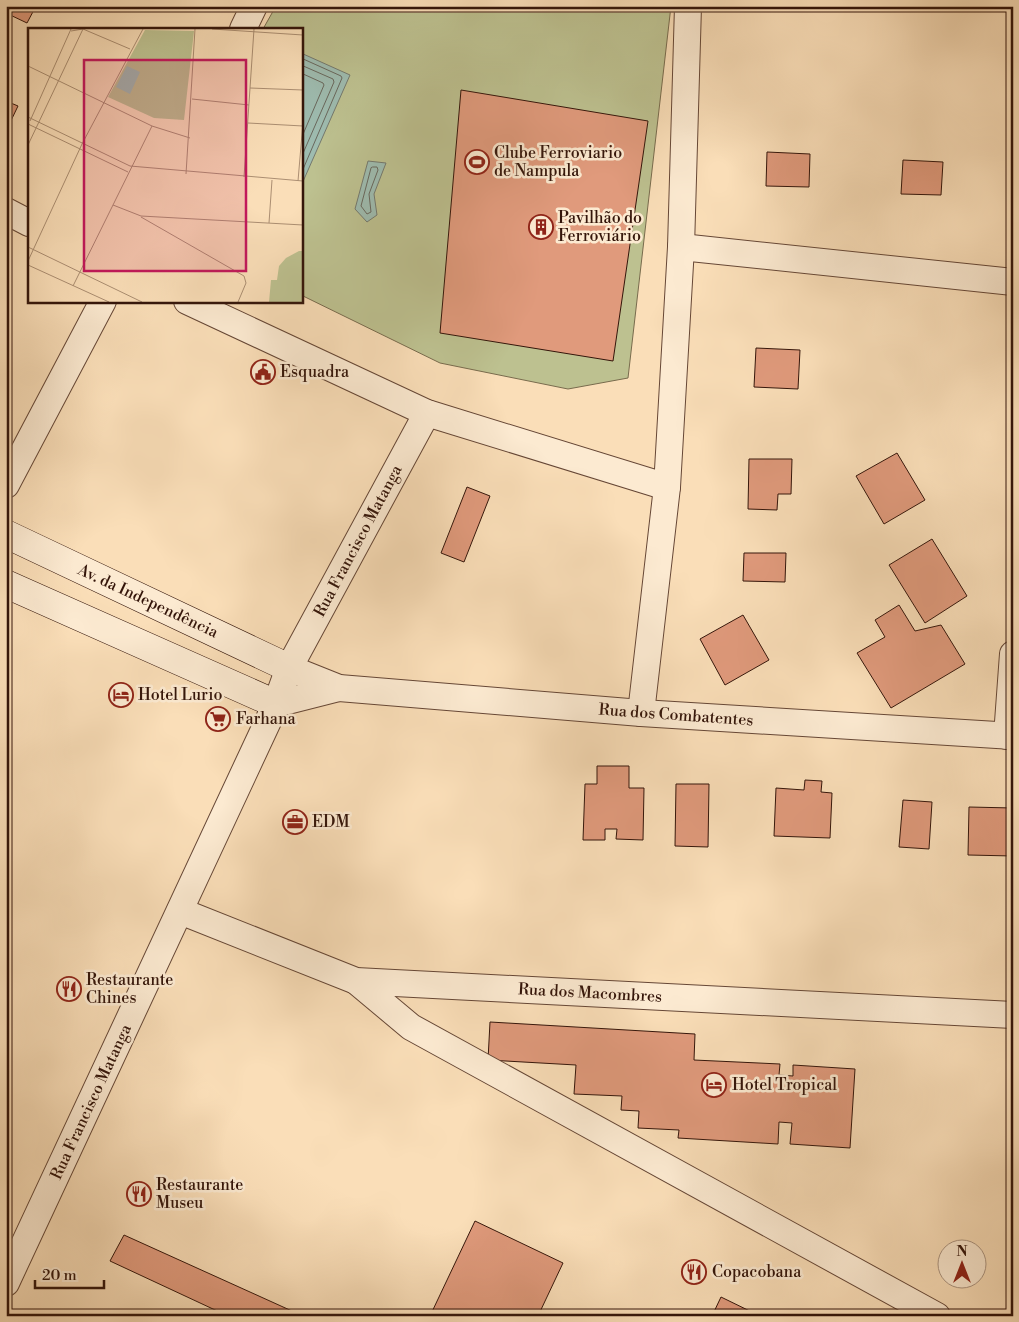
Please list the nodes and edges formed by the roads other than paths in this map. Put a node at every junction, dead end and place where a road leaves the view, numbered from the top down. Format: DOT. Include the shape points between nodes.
graph roads {
  1 [pos="254,6"];
  2 [pos="688,6"];
  3 [pos="243,28"];
  4 [pos="6,211"];
  5 [pos="28,222"];
  6 [pos="681,247"];
  7 [pos="1013,282"];
  8 [pos="102,302"];
  9 [pos="189,302"];
  10 [pos="427,413"];
  11 [pos="6,485"];
  12 [pos="667,487"];
  13 [pos="6,534"];
  14 [pos="6,584"];
  15 [pos="1013,654"];
  16 [pos="289,668"];
  17 [pos="340,688"];
  18 [pos="276,704"];
  19 [pos="641,713"];
  20 [pos="1010,736"];
  21 [pos="180,911"];
  22 [pos="356,981"];
  23 [pos="1013,1015"];
  24 [pos="6,1283"];
  25 [pos="936,1316"];
  1 -- 3 [label="street"];
  2 -- 6 [label="street"];
  4 -- 5 [label="street"];
  6 -- 7 [label="street"];
  6 -- 12 [label="street"];
  8 -- 11 [label="street"];
  9 -- 10 [label="street"];
  10 -- 12 [label="street"];
  10 -- 16 [label="street, Rua Francisco Matanga"];
  12 -- 19 [label="street"];
  13 -- 16 [label="main road, Av. da Independência"];
  14 -- 18 [label="main road"];
  15 -- 20 [label="street"];
  16 -- 17 [label="street"];
  16 -- 18 [label="street"];
  17 -- 18 [label="street"];
  17 -- 19 [label="street, Rua dos Combatentes"];
  18 -- 21 [label="street, Rua Francisco Matanga"];
  19 -- 20 [label="street, Rua dos Combatentes"];
  21 -- 22 [label="street, Rua dos Macombres"];
  21 -- 24 [label="street, Rua Francisco Matanga"];
  22 -- 23 [label="street, Rua dos Macombres"];
  22 -- 25 [label="street" via="411,1027"];
}
